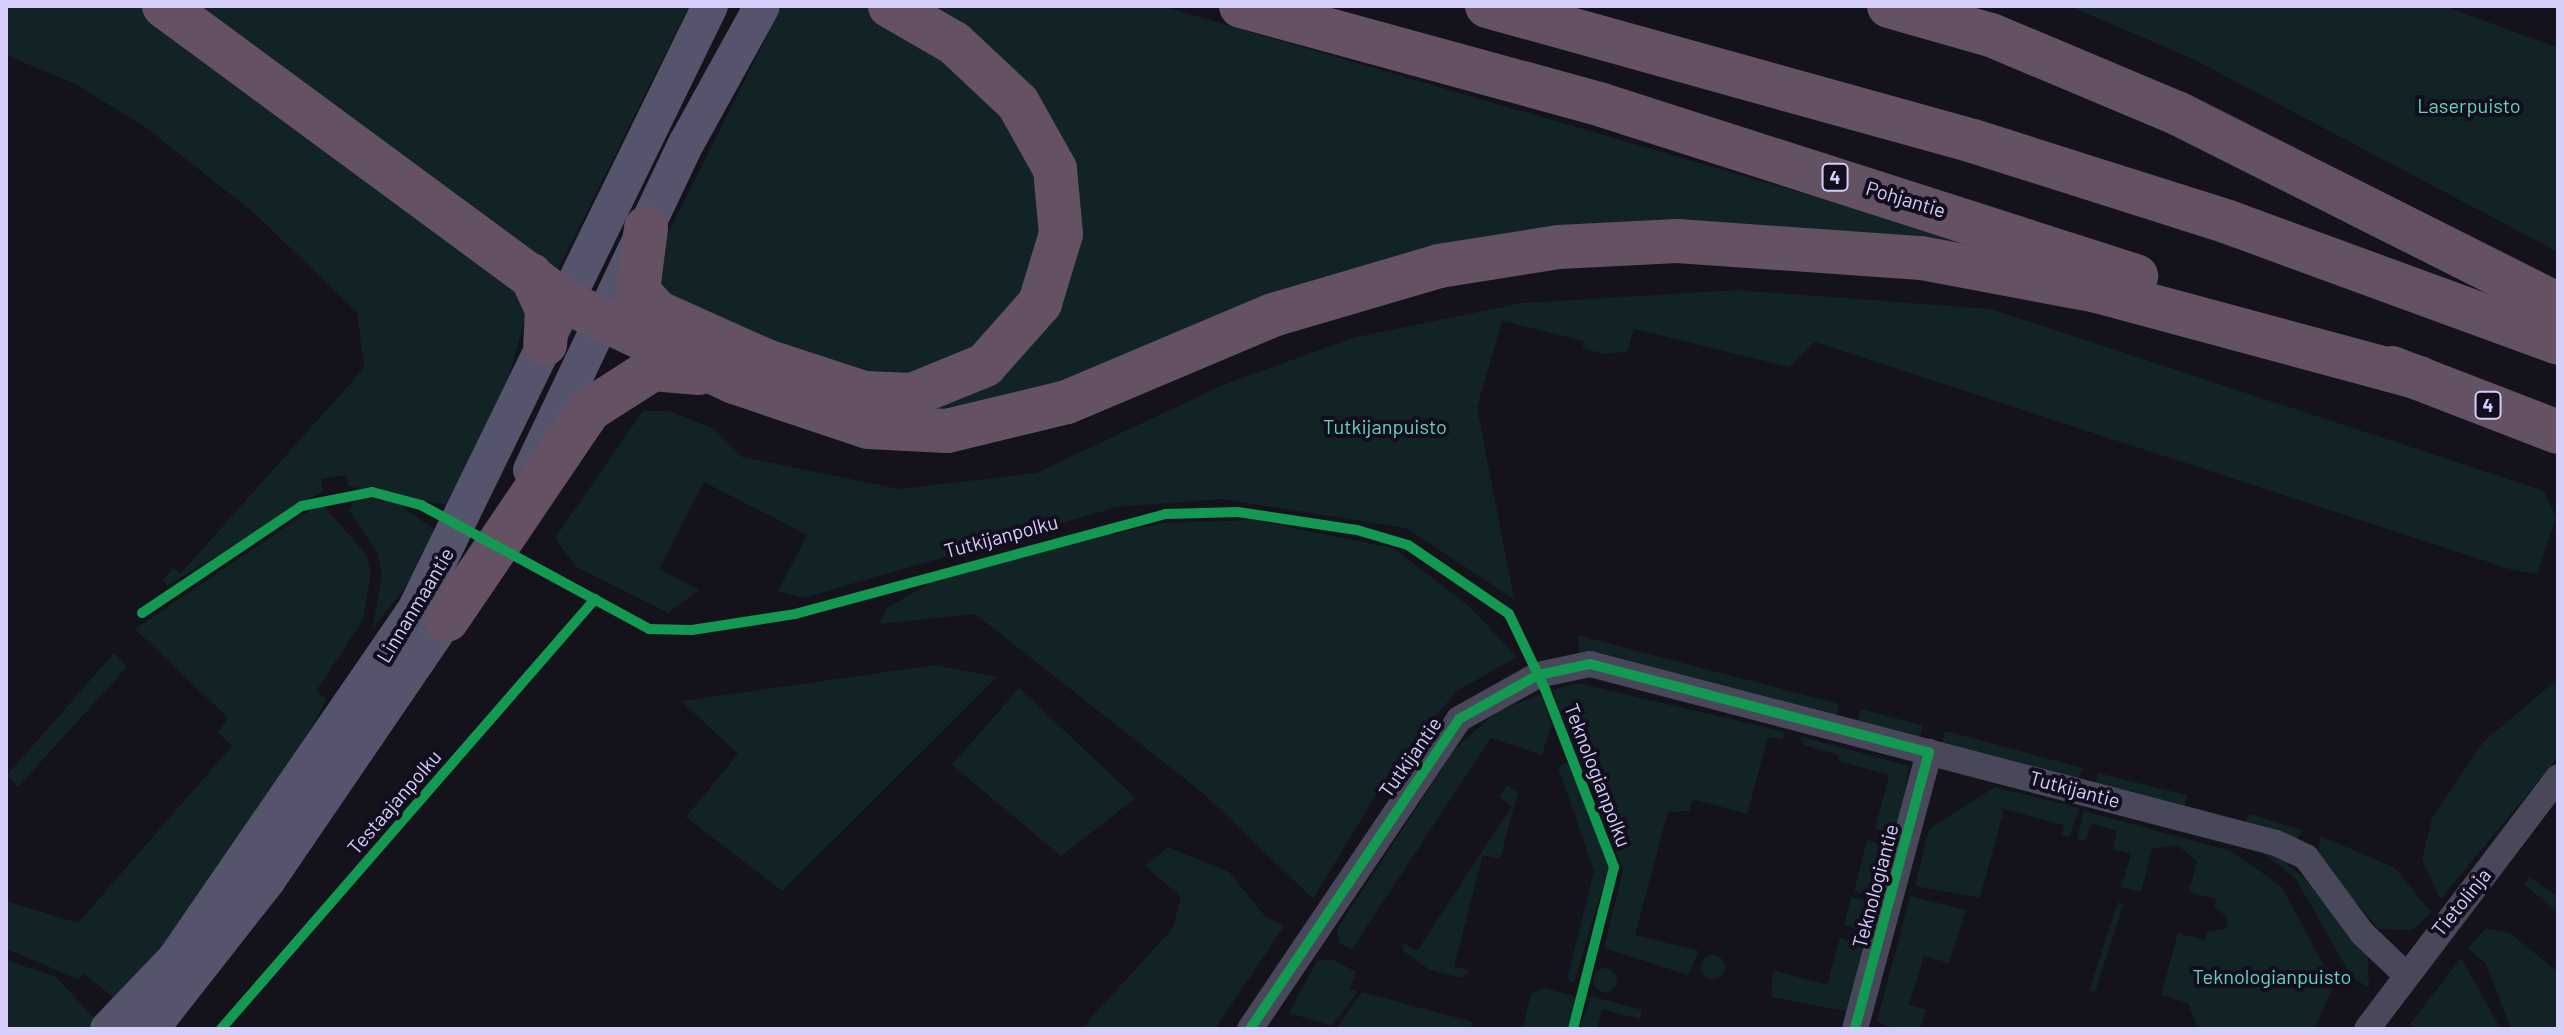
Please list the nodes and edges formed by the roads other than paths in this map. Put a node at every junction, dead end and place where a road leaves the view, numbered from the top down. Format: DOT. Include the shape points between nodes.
graph roads {
  1 [pos="164,6"];
  2 [pos="710,6"];
  3 [pos="890,6"];
  4 [pos="1241,6"];
  5 [pos="1487,6"];
  6 [pos="1889,6"];
  7 [pos="758,12"];
  8 [pos="646,228"];
  9 [pos="548,288"];
  10 [pos="2558,305"];
  11 [pos="603,320"];
  12 [pos="2558,343"];
  13 [pos="545,344"];
  14 [pos="2419,378"];
  15 [pos="734,382"];
  16 [pos="2558,432"];
  17 [pos="447,620"];
  18 [pos="1929,752"];
  19 [pos="2558,777"];
  20 [pos="2405,974"];
  21 [pos="108,1029"];
  22 [pos="151,1029"];
  23 [pos="1250,1029"];
  24 [pos="1855,1029"];
  25 [pos="2367,1029"];
  1 -- 9 [label="highway"];
  2 -- 9 [label="main road"];
  3 -- 8 [label="highway" via="954,43 1018,103 1055,169 1061,234 1040,303 985,365 912,395 864,393 766,361 657,312 638,291"];
  4 -- 14 [label="highway, Pohjantie / 4" via="1602,105 1951,213"];
  5 -- 12 [label="highway" via="1988,146 2228,222"];
  6 -- 10 [label="highway" via="1991,35 2177,113"];
  7 -- 8 [label="main road, Linnanmaantie"];
  8 -- 11 [label="main road, Linnanmaantie"];
  9 -- 11 [label="highway"];
  9 -- 13 [label="highway"];
  11 -- 15 [label="highway"];
  11 -- 17 [label="main road, Linnanmaantie" via="504,525"];
  13 -- 21 [label="main road, Linnanmaantie" via="416,608 175,959"];
  14 -- 15 [label="highway" via="2082,288 1921,258 1677,241 1559,247 1379,280 1273,315 1067,402 988,425 914,433 868,427"];
  14 -- 16 [label="highway, Pohjantie / 4"];
  15 -- 17 [label="highway" via="653,369 607,394 572,431 539,493"];
  17 -- 22 [label="main road, Linnanmaantie" via="235,926"];
  18 -- 20 [label="street, Tutkijantie" via="2296,852"];
  18 -- 23 [label="street, Tutkijantie" via="1590,664 1538,675 1484,699 1438,742"];
  18 -- 24 [label="street, Teknologiantie"];
  19 -- 20 [label="street, Tietolinja"];
  20 -- 25 [label="street, Tietolinja"];
}
